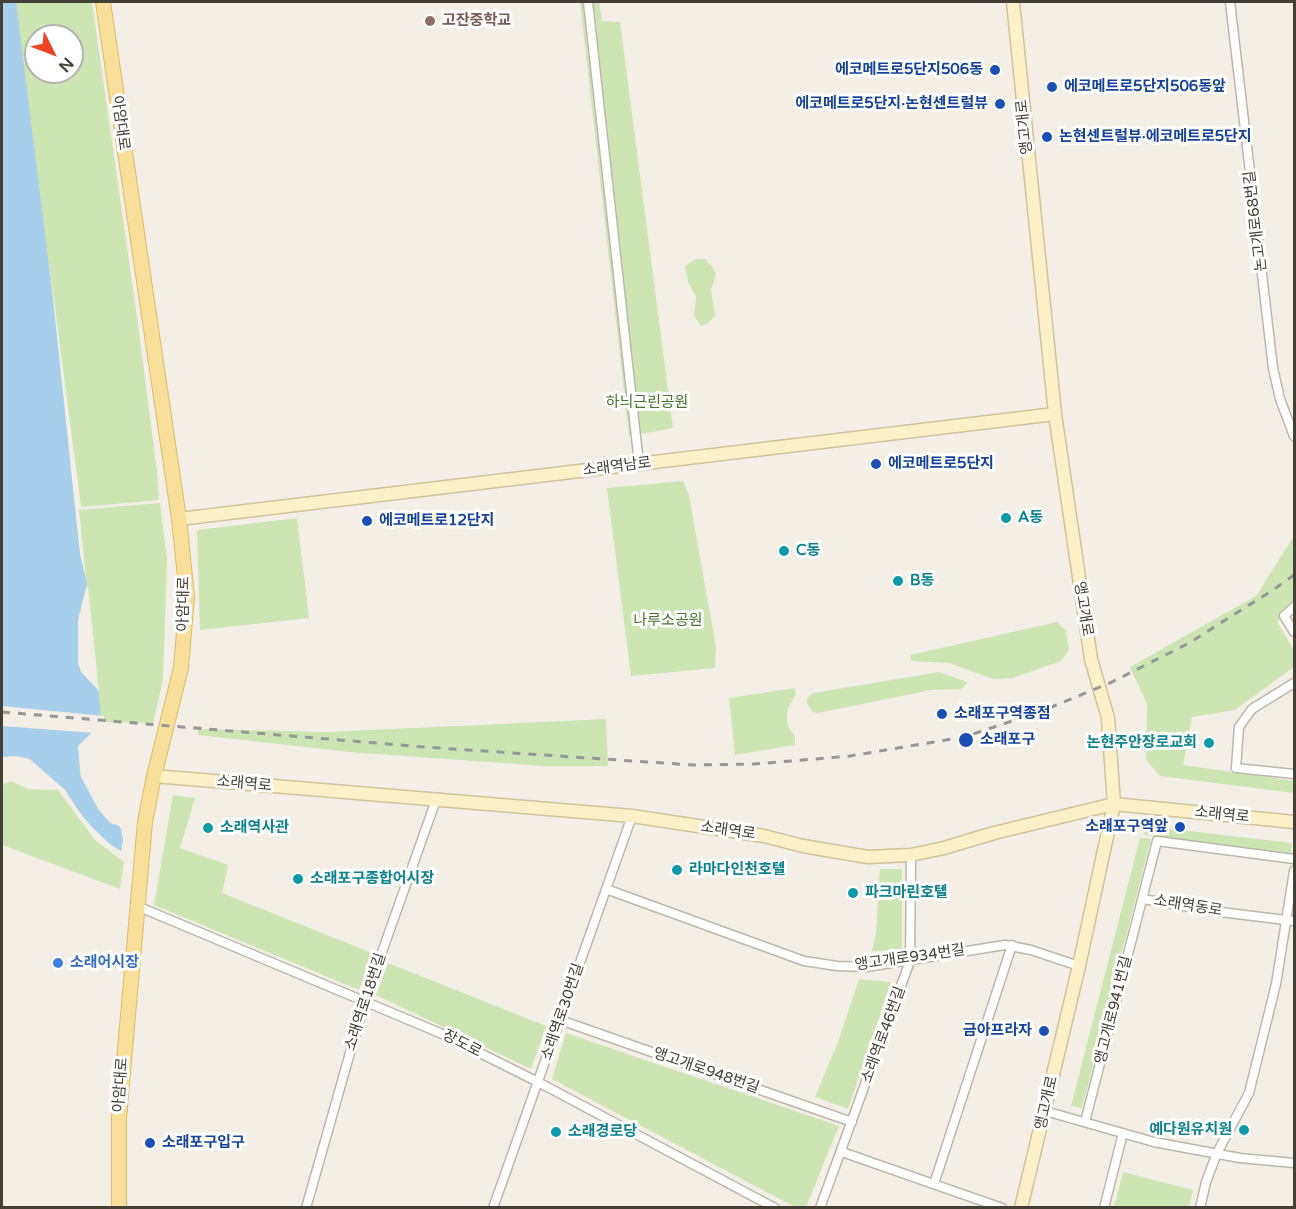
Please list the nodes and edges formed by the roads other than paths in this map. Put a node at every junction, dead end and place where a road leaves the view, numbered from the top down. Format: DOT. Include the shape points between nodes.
graph roads {
  1 [pos="103,2"];
  2 [pos="588,2"];
  3 [pos="1012,2"];
  4 [pos="1230,2"];
  5 [pos="1055,414"];
  6 [pos="1294,436"];
  7 [pos="639,464"];
  8 [pos="179,519"];
  9 [pos="1294,607"];
  10 [pos="1294,632"];
  11 [pos="1294,682"];
  12 [pos="1294,774"];
  13 [pos="154,776"];
  14 [pos="436,800"];
  15 [pos="1114,804"];
  16 [pos="632,816"];
  17 [pos="1294,822"];
  18 [pos="911,855"];
  19 [pos="1294,859"];
  20 [pos="1294,871"];
  21 [pos="606,889"];
  22 [pos="1143,899"];
  23 [pos="137,906"];
  24 [pos="1290,920"];
  25 [pos="1012,945"];
  26 [pos="910,961"];
  27 [pos="1079,966"];
  28 [pos="365,1000"];
  29 [pos="560,1020"];
  30 [pos="538,1082"];
  31 [pos="1045,1111"];
  32 [pos="852,1122"];
  33 [pos="1085,1122"];
  34 [pos="1123,1133"];
  35 [pos="842,1152"];
  36 [pos="1217,1154"];
  37 [pos="1294,1163"];
  38 [pos="934,1184"];
  39 [pos="118,1208"];
  40 [pos="306,1208"];
  41 [pos="493,1208"];
  42 [pos="775,1208"];
  43 [pos="820,1208"];
  44 [pos="1002,1208"];
  45 [pos="1021,1208"];
  46 [pos="1104,1208"];
  47 [pos="1200,1208"];
  1 -- 8 [label="main road, 아암대로"];
  2 -- 7 [label="street"];
  3 -- 5 [label="street, 앵고개로"];
  4 -- 6 [label="street, 논고개로68번길" via="1273,368"];
  5 -- 7 [label="street, 소래역남로"];
  5 -- 15 [label="street, 앵고개로" via="1091,659 1108,717"];
  7 -- 8 [label="street, 소래역남로"];
  8 -- 13 [label="main road, 아암대로" via="187,596 181,668"];
  9 -- 10 [label="street" via="1284,616"];
  11 -- 12 [label="street" via="1252,709 1239,727 1236,768"];
  13 -- 14 [label="street, 소래역로"];
  13 -- 23 [label="main road, 아암대로"];
  14 -- 16 [label="street, 소래역로"];
  14 -- 28 [label="street, 소래역로18번길"];
  15 -- 17 [label="street, 소래역로"];
  15 -- 18 [label="street, 소래역로"];
  15 -- 27 [label="street, 앵고개로"];
  16 -- 18 [label="street, 소래역로" via="764,836 868,858"];
  16 -- 21 [label="street, 소래역로30번길"];
  18 -- 26 [label="street, 소래역로46번길"];
  19 -- 22 [label="street, 소래역동로" via="1157,841"];
  20 -- 24 [label="street"];
  21 -- 26 [label="street, 앵고개로934번길" via="804,961 866,967"];
  21 -- 29 [label="street, 소래역로30번길"];
  22 -- 24 [label="street, 소래역동로"];
  22 -- 33 [label="street, 앵고개로941번길"];
  23 -- 28 [label="street, 장도로"];
  23 -- 39 [label="main road, 아암대로" via="119,1118"];
  24 -- 36 [label="street" via="1250,1093"];
  25 -- 26 [label="street, 앵고개로934번길"];
  25 -- 27 [label="street, 앵고개로934번길"];
  25 -- 38 [label="street"];
  26 -- 32 [label="street, 소래역로46번길"];
  27 -- 31 [label="street, 앵고개로"];
  28 -- 30 [label="street, 장도로"];
  28 -- 40 [label="street, 소래역로18번길"];
  29 -- 30 [label="street, 소래역로30번길"];
  29 -- 32 [label="street, 앵고개로948번길"];
  30 -- 41 [label="street, 소래역로30번길"];
  30 -- 42 [label="street, 장도로"];
  31 -- 33 [label="street"];
  31 -- 45 [label="street, 앵고개로"];
  32 -- 35 [label="street, 소래역로46번길"];
  33 -- 34 [label="street"];
  34 -- 36 [label="street"];
  34 -- 46 [label="street"];
  35 -- 38 [label="street"];
  35 -- 43 [label="street, 소래역로46번길"];
  36 -- 37 [label="street"];
  36 -- 47 [label="street"];
  38 -- 44 [label="street"];
}
